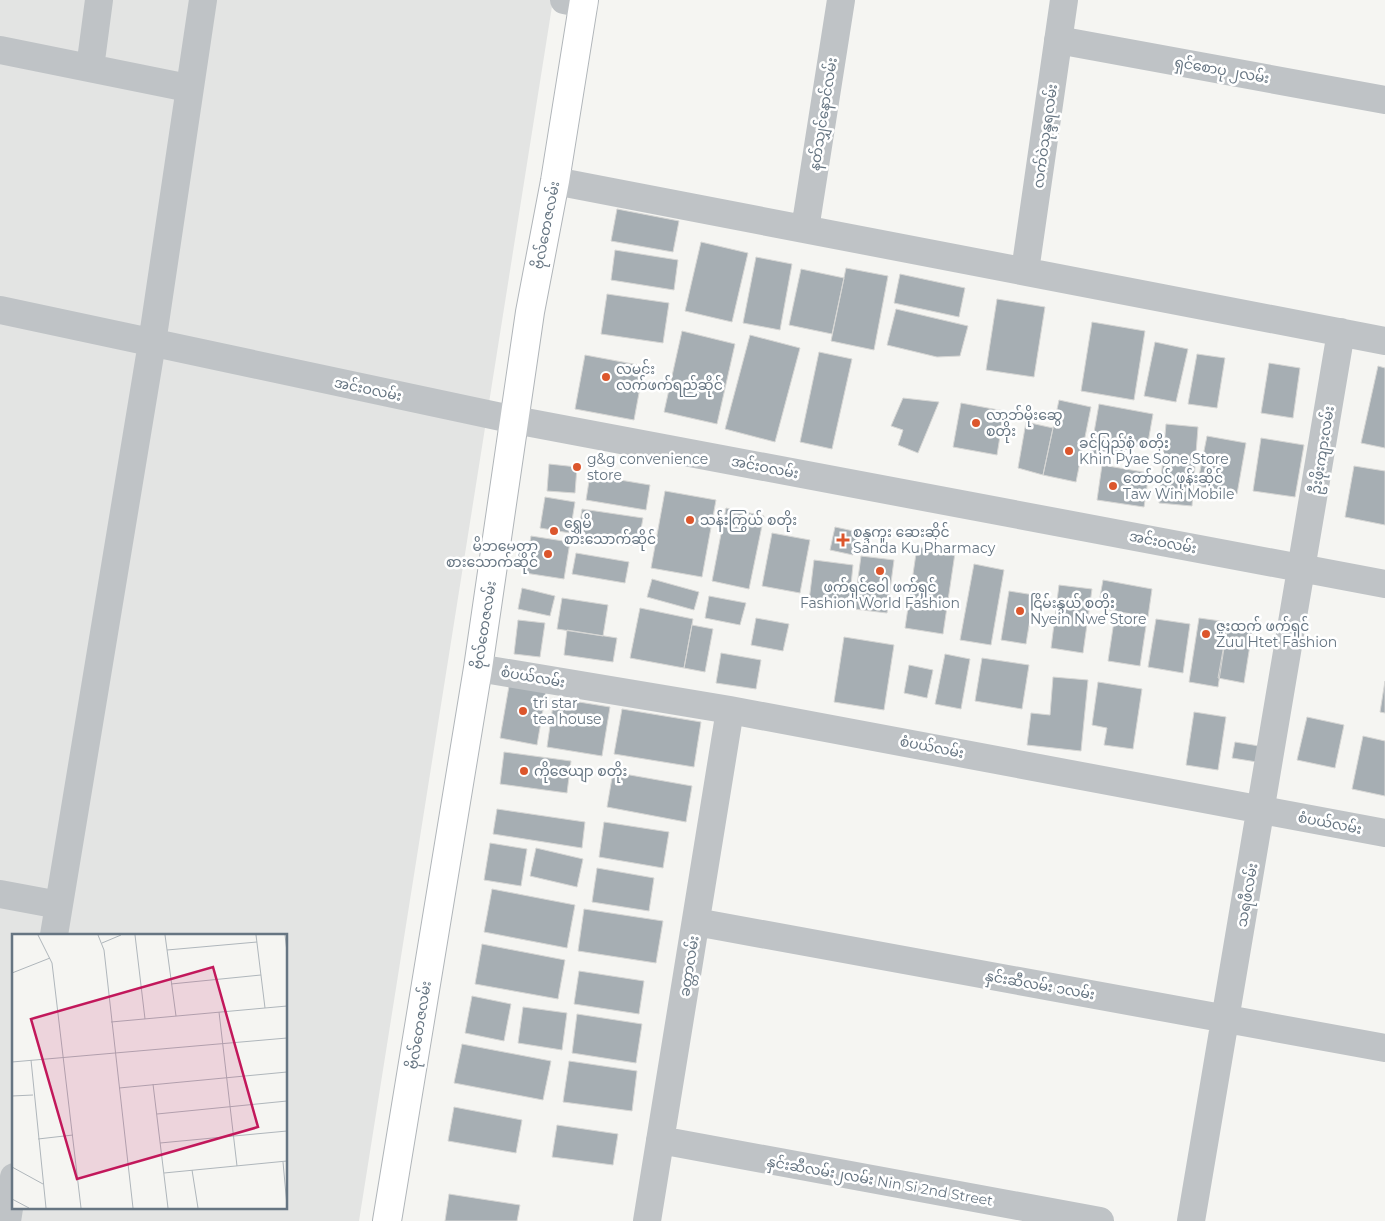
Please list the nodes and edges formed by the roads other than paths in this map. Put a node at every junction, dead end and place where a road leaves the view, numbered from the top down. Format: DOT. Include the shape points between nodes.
graph roads {
  1 [pos="99,0"];
  2 [pos="203,0"];
  3 [pos="841,0"];
  4 [pos="1064,0"];
  5 [pos="577,1"];
  6 [pos="1058,40"];
  7 [pos="0,50"];
  8 [pos="90,68"];
  9 [pos="188,88"];
  10 [pos="1385,100"];
  11 [pos="555,181"];
  12 [pos="805,229"];
  13 [pos="1025,271"];
  14 [pos="0,310"];
  15 [pos="1341,332"];
  16 [pos="1385,341"];
  17 [pos="152,343"];
  18 [pos="515,420"];
  19 [pos="1302,568"];
  20 [pos="1385,584"];
  21 [pos="478,668"];
  22 [pos="730,710"];
  23 [pos="1262,810"];
  24 [pos="1385,833"];
  25 [pos="0,894"];
  26 [pos="59,905"];
  27 [pos="696,922"];
  28 [pos="54,934"];
  29 [pos="1226,1019"];
  30 [pos="1385,1048"];
  31 [pos="660,1140"];
  32 [pos="12,1188"];
  33 [pos="6,1221"];
  34 [pos="387,1221"];
  35 [pos="647,1221"];
  36 [pos="1100,1221"];
  37 [pos="1191,1221"];
  1 -- 8 [label="street"];
  2 -- 9 [label="street"];
  3 -- 12 [label="street, နတ်သျှင်နောင်လမ်း"];
  4 -- 6 [label="street, လက်ဝဲသုန္ဒရလမ်း"];
  5 -- 11 [label="main road, ဗိုလ်တေဇလမ်း"];
  6 -- 10 [label="street, ရှင်စောပု ၂လမ်း"];
  6 -- 13 [label="street, လက်ဝဲသုန္ဒရလမ်း"];
  7 -- 8 [label="street"];
  8 -- 9 [label="street"];
  9 -- 17 [label="street"];
  11 -- 12 [label="street"];
  11 -- 18 [label="main road, ဗိုလ်တေဇလမ်း" via="530,312"];
  12 -- 13 [label="street"];
  13 -- 15 [label="street"];
  14 -- 17 [label="street, အင်းဝလမ်း"];
  15 -- 16 [label="street"];
  15 -- 19 [label="street, ဦးဖိုးကျားလမ်း"];
  17 -- 18 [label="street, အင်းဝလမ်း"];
  17 -- 26 [label="street"];
  18 -- 19 [label="street, အင်းဝလမ်း"];
  18 -- 21 [label="main road, ဗိုလ်တေဇလမ်း"];
  19 -- 20 [label="street, အင်းဝလမ်း"];
  19 -- 23 [label="street, သရဖီလမ်း"];
  21 -- 22 [label="street, စံပယ်လမ်း"];
  21 -- 34 [label="main road, ဗိုလ်တေဇလမ်း"];
  22 -- 23 [label="street, စံပယ်လမ်း"];
  22 -- 27 [label="street, ခတ္တာလမ်း"];
  23 -- 24 [label="street, စံပယ်လမ်း"];
  23 -- 29 [label="street, သရဖီလမ်း"];
  25 -- 26 [label="street"];
  26 -- 28 [label="street"];
  27 -- 29 [label="street, နှင်းဆီလမ်း ၁လမ်း"];
  27 -- 31 [label="street, ခတ္တာလမ်း"];
  29 -- 30 [label="street, နှင်းဆီလမ်း ၁လမ်း"];
  29 -- 37 [label="street, သရဖီလမ်း"];
  31 -- 35 [label="street, ခတ္တာလမ်း"];
  31 -- 36 [label="street, နှင်းဆီလမ်း၂လမ်း Nin Si 2nd Street"];
  32 -- 33 [label="street"];
}
